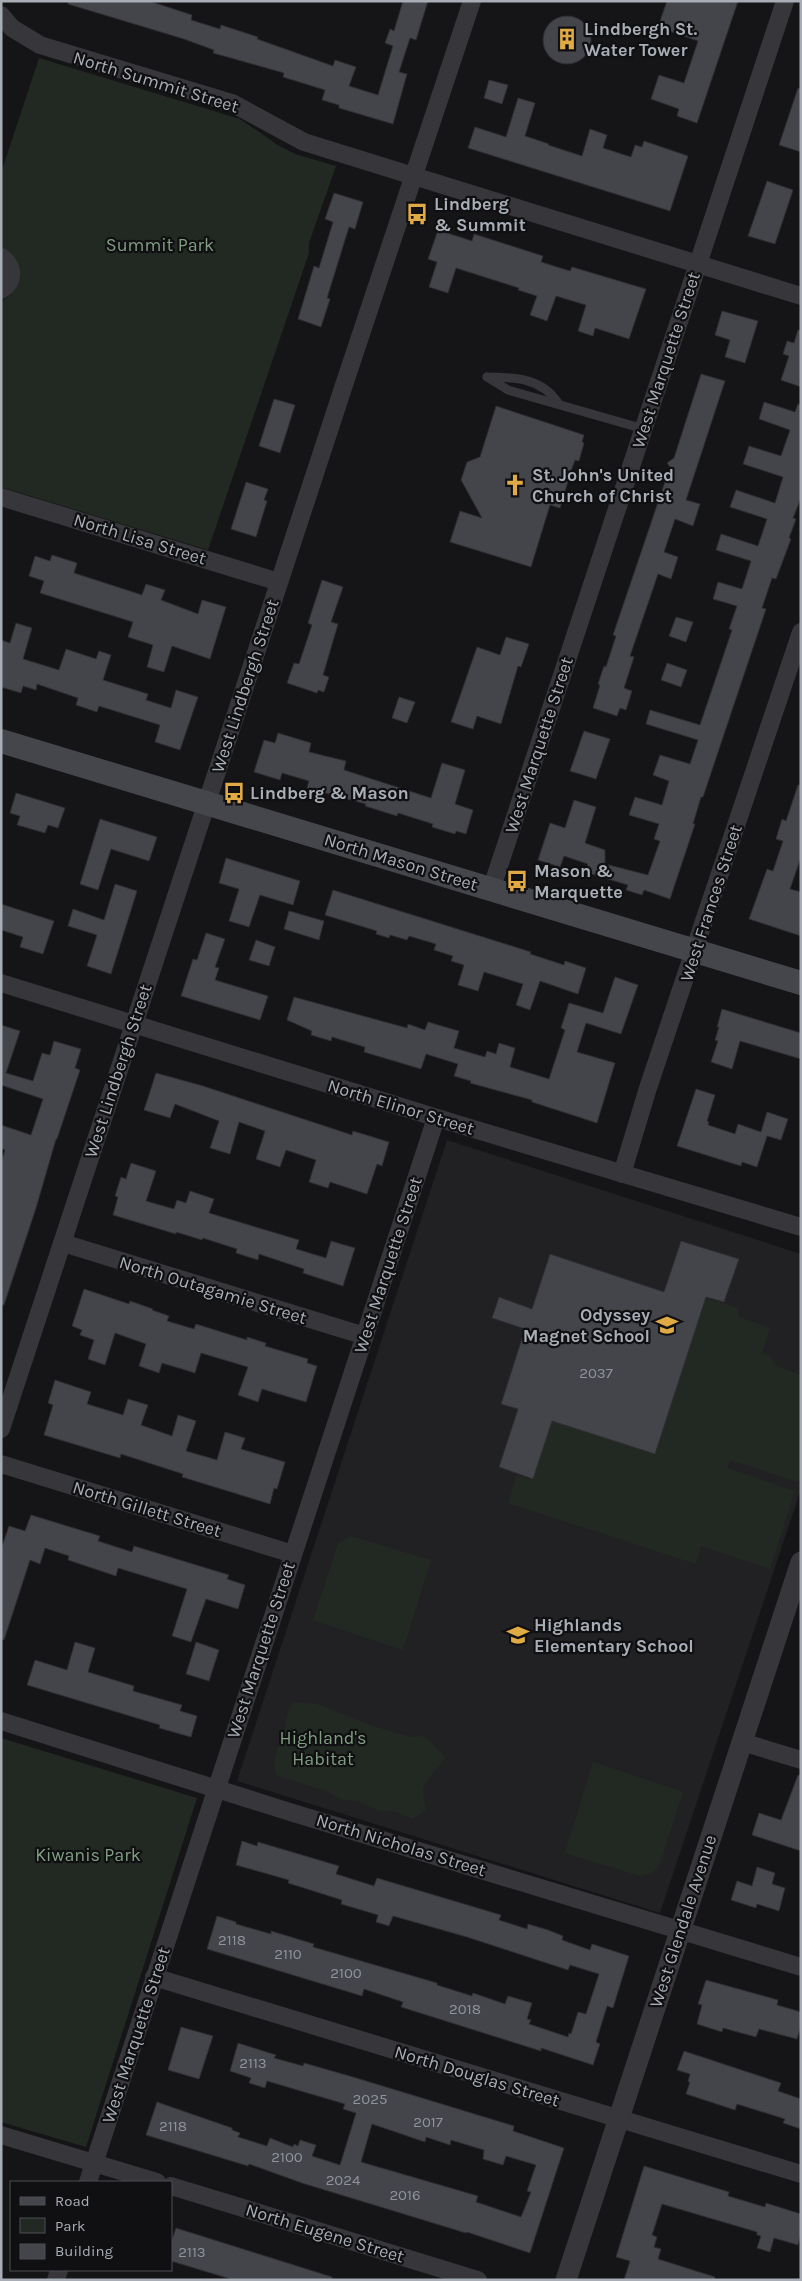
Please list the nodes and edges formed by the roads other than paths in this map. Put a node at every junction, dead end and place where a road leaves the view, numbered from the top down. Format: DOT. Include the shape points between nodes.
graph roads {
  1 [pos="472,1"];
  2 [pos="785,1"];
  3 [pos="1,15"];
  4 [pos="414,177"];
  5 [pos="1,257"];
  6 [pos="697,265"];
  7 [pos="1,290"];
  8 [pos="801,296"];
  9 [pos="558,403"];
  10 [pos="644,429"];
  11 [pos="1,497"];
  12 [pos="279,582"];
  13 [pos="801,632"];
  14 [pos="1,741"];
  15 [pos="206,803"];
  16 [pos="491,890"];
  17 [pos="695,952"];
  18 [pos="1,983"];
  19 [pos="801,983"];
  20 [pos="133,1024"];
  21 [pos="436,1118"];
  22 [pos="622,1174"];
  23 [pos="801,1227"];
  24 [pos="62,1243"];
  25 [pos="364,1336"];
  26 [pos="1,1429"];
  27 [pos="1,1464"];
  28 [pos="293,1554"];
  29 [pos="801,1562"];
  30 [pos="1,1721"];
  31 [pos="742,1742"];
  32 [pos="801,1760"];
  33 [pos="216,1788"];
  34 [pos="680,1930"];
  35 [pos="801,1967"];
  36 [pos="154,1977"];
  37 [pos="618,2119"];
  38 [pos="1,2135"];
  39 [pos="94,2163"];
  40 [pos="801,2174"];
  41 [pos="88,2181"];
  42 [pos="155,2181"];
  43 [pos="172,2186"];
  44 [pos="478,2280"];
  45 [pos="566,2280"];
  1 -- 4 [label="street, West Lindbergh Street"];
  2 -- 6 [label="street, West Marquette Street"];
  3 -- 4 [label="street, North Summit Street" via="12,28 40,45 232,103 304,142"];
  4 -- 6 [label="street, North Summit Street"];
  4 -- 12 [label="street, West Lindbergh Street"];
  5 -- 7 [label="street" via="12,272 8,284"];
  6 -- 8 [label="street, North Summit Street"];
  6 -- 10 [label="street, West Marquette Street"];
  9 -- 9 [label="lane" via="508,390 487,377 511,377 537,384 550,391"];
  9 -- 10 [label="lane"];
  10 -- 16 [label="street, West Marquette Street"];
  11 -- 12 [label="street, North Lisa Street"];
  12 -- 15 [label="street, West Lindbergh Street"];
  13 -- 17 [label="street, West Frances Street"];
  14 -- 15 [label="main road, North Mason Street"];
  15 -- 16 [label="main road, North Mason Street"];
  15 -- 20 [label="street, West Lindbergh Street"];
  16 -- 17 [label="main road, North Mason Street"];
  17 -- 19 [label="main road, North Mason Street"];
  17 -- 22 [label="street, West Frances Street"];
  18 -- 20 [label="street, North Elinor Street"];
  20 -- 21 [label="street, North Elinor Street"];
  20 -- 24 [label="street, West Lindbergh Street"];
  21 -- 22 [label="street, North Elinor Street"];
  21 -- 25 [label="street, West Marquette Street"];
  22 -- 23 [label="street, North Elinor Street"];
  24 -- 25 [label="street, North Outagamie Street"];
  24 -- 26 [label="street, West Lindbergh Street"];
  25 -- 28 [label="street, West Marquette Street"];
  27 -- 28 [label="street, North Gillett Street"];
  28 -- 33 [label="street, West Marquette Street"];
  29 -- 31 [label="street, West Glendale Avenue"];
  30 -- 33 [label="street, North Nicholas Street"];
  31 -- 32 [label="street"];
  31 -- 34 [label="street, West Glendale Avenue"];
  33 -- 34 [label="street, North Nicholas Street"];
  33 -- 36 [label="street, West Marquette Street"];
  34 -- 35 [label="street, North Nicholas Street"];
  34 -- 37 [label="street, West Glendale Avenue"];
  36 -- 37 [label="street, North Douglas Street"];
  36 -- 39 [label="street, West Marquette Street"];
  37 -- 40 [label="street, North Douglas Street"];
  37 -- 45 [label="street, West Glendale Avenue"];
  38 -- 39 [label="street"];
  39 -- 41 [label="street, West Marquette Street"];
  39 -- 42 [label="street"];
  43 -- 44 [label="street, North Eugene Street"];
}
